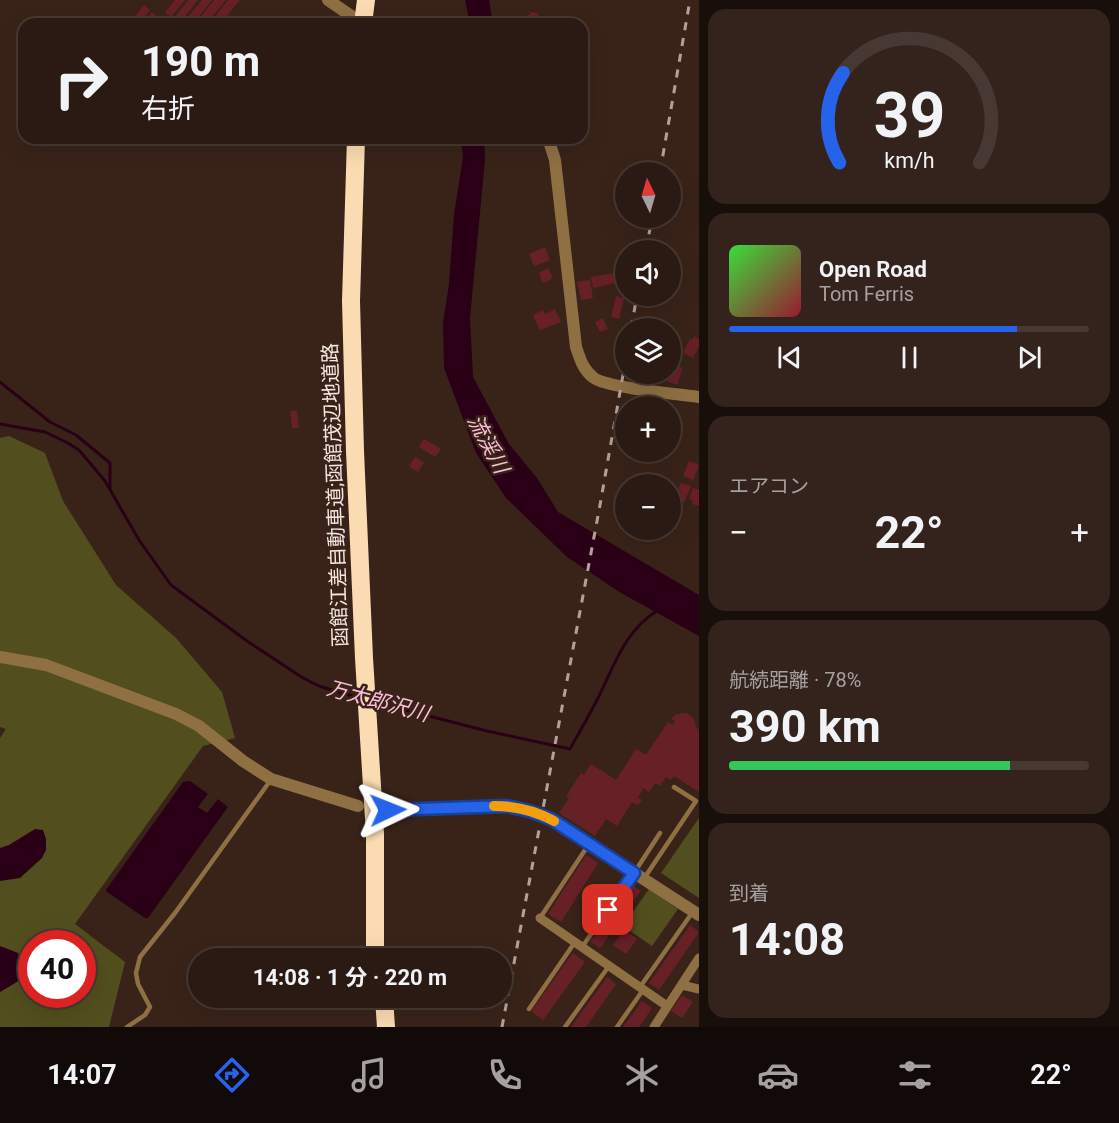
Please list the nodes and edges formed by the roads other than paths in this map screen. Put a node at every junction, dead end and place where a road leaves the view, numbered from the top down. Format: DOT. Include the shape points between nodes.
graph roads {
  1 [pos="328,0"];
  2 [pos="366,0"];
  3 [pos="354,18"];
  4 [pos="364,18"];
  5 [pos="356,144"];
  6 [pos="553,144"];
  7 [pos="699,397"];
  8 [pos="0,657"];
  9 [pos="271,779"];
  10 [pos="674,787"];
  11 [pos="358,806"];
  12 [pos="388,810"];
  13 [pos="660,833"];
  14 [pos="589,844"];
  15 [pos="376,862"];
  16 [pos="639,876"];
  17 [pos="696,914"];
  18 [pos="540,918"];
  19 [pos="579,945"];
  20 [pos="375,948"];
  21 [pos="380,948"];
  22 [pos="699,958"];
  23 [pos="609,966"];
  24 [pos="682,985"];
  25 [pos="641,988"];
  26 [pos="699,989"];
  27 [pos="667,1006"];
  28 [pos="376,1008"];
  29 [pos="382,1008"];
  30 [pos="529,1009"];
  31 [pos="378,1025"];
  32 [pos="127,1027"];
  33 [pos="566,1027"];
  34 [pos="617,1027"];
  35 [pos="654,1027"];
  1 -- 3 [label="street"];
  2 -- 4 [label="highway"];
  5 -- 15 [label="highway, 函館江差自動車道;函館茂辺地道路" via="351,301 355,451"];
  6 -- 7 [label="street" via="581,363 600,382"];
  8 -- 9 [label="street" via="46,665 176,714 199,726"];
  9 -- 11 [label="street"];
  9 -- 32 [label="lane" via="140,957 138,984 150,1007"];
  10 -- 16 [label="lane" via="696,801"];
  12 -- 14 [label="street" via="507,806 551,819"];
  13 -- 16 [label="lane"];
  14 -- 16 [label="street"];
  14 -- 18 [label="lane"];
  15 -- 20 [label="highway, 函館江差自動車道;函館茂辺地道路"];
  15 -- 21 [label="highway"];
  16 -- 17 [label="street"];
  16 -- 19 [label="lane"];
  17 -- 25 [label="lane"];
  18 -- 19 [label="street"];
  19 -- 23 [label="street"];
  19 -- 30 [label="lane"];
  22 -- 24 [label="street"];
  23 -- 25 [label="street"];
  23 -- 33 [label="lane"];
  24 -- 26 [label="street"];
  24 -- 27 [label="street"];
  25 -- 27 [label="street"];
  25 -- 34 [label="lane"];
  27 -- 35 [label="street"];
  28 -- 31 [label="highway"];
  29 -- 31 [label="highway"];
}
